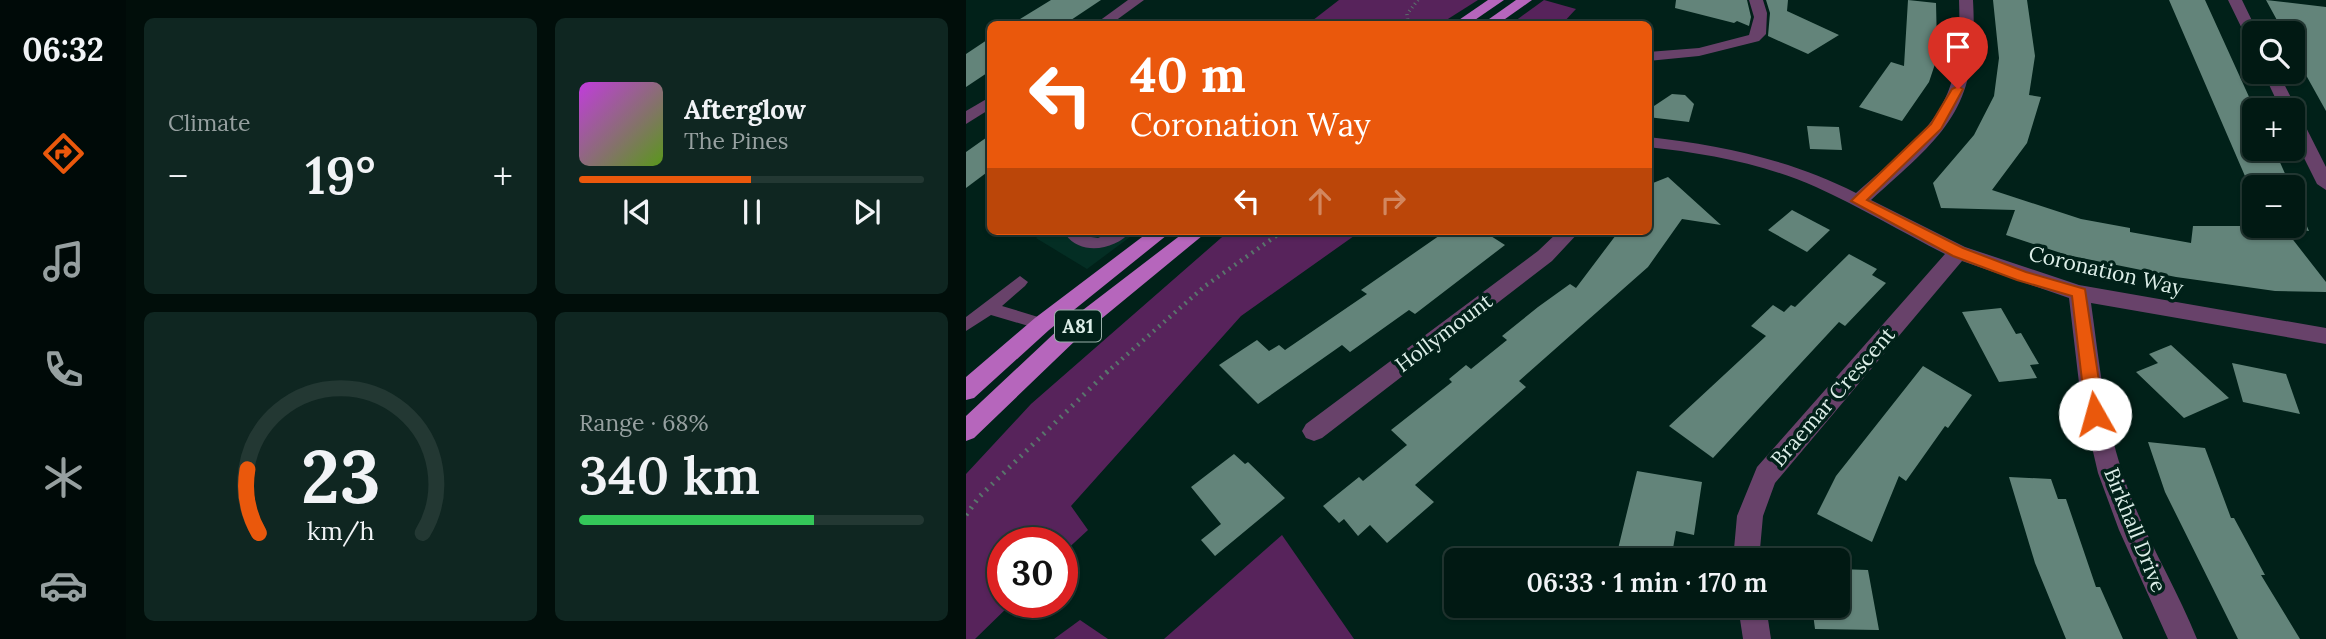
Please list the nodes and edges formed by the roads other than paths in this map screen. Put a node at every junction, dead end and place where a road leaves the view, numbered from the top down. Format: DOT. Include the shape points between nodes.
graph roads {
  1 [pos="1138,0"];
  2 [pos="1497,0"];
  3 [pos="1525,0"];
  4 [pos="1756,0"];
  5 [pos="1966,0"];
  6 [pos="2235,0"];
  7 [pos="1106,21"];
  8 [pos="1465,21"];
  9 [pos="1494,21"];
  10 [pos="2245,21"];
  11 [pos="1652,57"];
  12 [pos="987,104"];
  13 [pos="966,119"];
  14 [pos="1652,142"];
  15 [pos="2305,142"];
  16 [pos="2326,184"];
  17 [pos="1858,201"];
  18 [pos="1073,235"];
  19 [pos="1118,235"];
  20 [pos="1158,235"];
  21 [pos="1194,235"];
  22 [pos="1567,235"];
  23 [pos="1958,252"];
  24 [pos="1020,282"];
  25 [pos="2079,293"];
  26 [pos="989,308"];
  27 [pos="1042,324"];
  28 [pos="966,325"];
  29 [pos="2326,336"];
  30 [pos="966,391"];
  31 [pos="966,431"];
  32 [pos="1314,431"];
  33 [pos="1746,548"];
  34 [pos="1754,618"];
  35 [pos="1757,639"];
  36 [pos="2183,639"];
  1 -- 7 [label="street"];
  2 -- 8 [label="main road"];
  3 -- 9 [label="main road"];
  4 -- 11 [label="street" via="1761,20 1754,38 1699,52"];
  5 -- 17 [label="street" via="1963,76 1952,103 1937,126"];
  6 -- 10 [label="street"];
  12 -- 13 [label="street"];
  14 -- 17 [label="street, Coronation Way" via="1778,167"];
  15 -- 16 [label="street"];
  17 -- 23 [label="street, Coronation Way"];
  18 -- 19 [label="lane" via="1090,244"];
  20 -- 27 [label="main road, A81"];
  21 -- 31 [label="main road, A81" via="1070,332"];
  22 -- 32 [label="street, Hollymount"];
  23 -- 25 [label="street, Coronation Way"];
  23 -- 33 [label="street, Braemar Crescent" via="1766,475 1752,500"];
  24 -- 26 [label="lane"];
  25 -- 29 [label="street, Coronation Way"];
  25 -- 36 [label="street, Birkhall Drive" via="2105,456 2126,517"];
  26 -- 27 [label="lane"];
  26 -- 28 [label="lane"];
  27 -- 30 [label="main road, A81"];
  34 -- 35 [label="street"];
}
